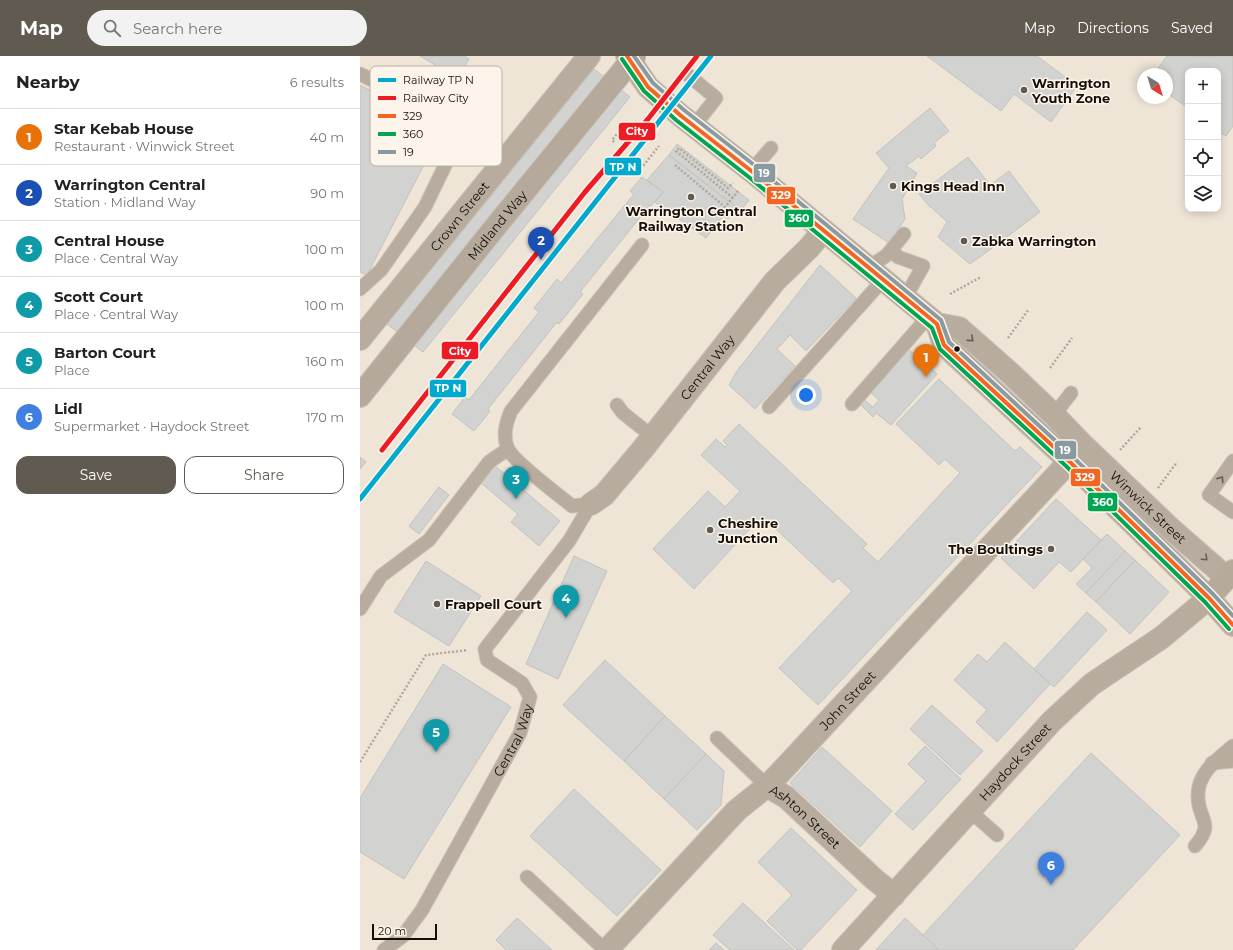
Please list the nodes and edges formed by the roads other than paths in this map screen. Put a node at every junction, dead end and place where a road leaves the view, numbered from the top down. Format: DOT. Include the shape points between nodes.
graph roads {
  1 [pos="589,56"];
  2 [pos="627,56"];
  3 [pos="635,56"];
  4 [pos="360,74"];
  5 [pos="687,74"];
  6 [pos="370,79"];
  7 [pos="694,126"];
  8 [pos="771,148"];
  9 [pos="502,162"];
  10 [pos="445,166"];
  11 [pos="499,166"];
  12 [pos="742,180"];
  13 [pos="823,231"];
  14 [pos="904,234"];
  15 [pos="642,244"];
  16 [pos="892,250"];
  17 [pos="875,274"];
  18 [pos="360,289"];
  19 [pos="905,298"];
  20 [pos="932,321"];
  21 [pos="360,339"];
  22 [pos="1071,393"];
  23 [pos="360,396"];
  24 [pos="617,404"];
  25 [pos="852,404"];
  26 [pos="769,407"];
  27 [pos="1054,415"];
  28 [pos="653,437"];
  29 [pos="508,449"];
  30 [pos="1077,454"];
  31 [pos="1233,461"];
  32 [pos="591,504"];
  33 [pos="1233,512"];
  34 [pos="1231,578"];
  35 [pos="1209,598"];
  36 [pos="360,609"];
  37 [pos="1233,625"];
  38 [pos="717,738"];
  39 [pos="1233,746"];
  40 [pos="1233,761"];
  41 [pos="1212,763"];
  42 [pos="767,786"];
  43 [pos="970,811"];
  44 [pos="997,835"];
  45 [pos="1194,846"];
  46 [pos="527,877"];
  47 [pos="894,895"];
  48 [pos="384,950"];
  49 [pos="606,950"];
  50 [pos="843,950"];
  1 -- 9 [label="street, Crown Street"];
  2 -- 7 [label="street, Winwick Street" via="648,87"];
  3 -- 23 [label="highway, Midland Way, bridge"];
  4 -- 6 [label="lane"];
  5 -- 7 [label="lane" via="716,98"];
  7 -- 12 [label="street, Winwick Street"];
  8 -- 12 [label="lane"];
  10 -- 18 [label="lane" via="425,207 381,270"];
  11 -- 21 [label="street, Crown Street"];
  12 -- 13 [label="street, Winwick Street"];
  13 -- 17 [label="street, Winwick Street"];
  13 -- 28 [label="street, Central Way" via="775,281"];
  14 -- 16 [label="lane"];
  15 -- 29 [label="lane" via="511,411 506,424 505,437"];
  16 -- 17 [label="lane"];
  16 -- 19 [label="lane" via="898,256 923,266"];
  17 -- 19 [label="street, Winwick Street"];
  17 -- 26 [label="lane"];
  19 -- 20 [label="street, Winwick Street"];
  20 -- 25 [label="lane"];
  20 -- 27 [label="street, Winwick Street, one-way" via="959,328"];
  20 -- 30 [label="street, Winwick Street" via="944,345"];
  22 -- 27 [label="lane"];
  24 -- 28 [label="lane" via="623,413"];
  27 -- 30 [label="street, Winwick Street"];
  28 -- 32 [label="street, Central Way" via="604,495"];
  29 -- 32 [label="lane" via="517,460 572,506"];
  29 -- 36 [label="lane" via="489,462 429,540 381,576"];
  30 -- 34 [label="street, Winwick Street, one-way"];
  30 -- 35 [label="street, Winwick Street"];
  30 -- 42 [label="street, John Street"];
  33 -- 31 [label="lane, one-way" via="1209,495"];
  32 -- 48 [label="lane, Central Way" via="569,541 485,649 487,660 522,683 530,697 520,733 422,910 403,936"];
  34 -- 35 [label="street"];
  35 -- 37 [label="street, Winwick Street"];
  35 -- 43 [label="street, Haydock Street" via="1161,638 1092,684 1052,721"];
  38 -- 42 [label="lane, Ashton Street"];
  39 -- 41 [label="lane"];
  40 -- 41 [label="lane"];
  41 -- 45 [label="lane" via="1205,772 1199,789 1205,824 1202,837"];
  42 -- 47 [label="street, Ashton Street" via="786,797"];
  42 -- 49 [label="street, John Street" via="738,810"];
  43 -- 44 [label="lane"];
  43 -- 47 [label="street, Haydock Street"];
  46 -- 49 [label="lane"];
  47 -- 50 [label="street, Haydock Street"];
}
